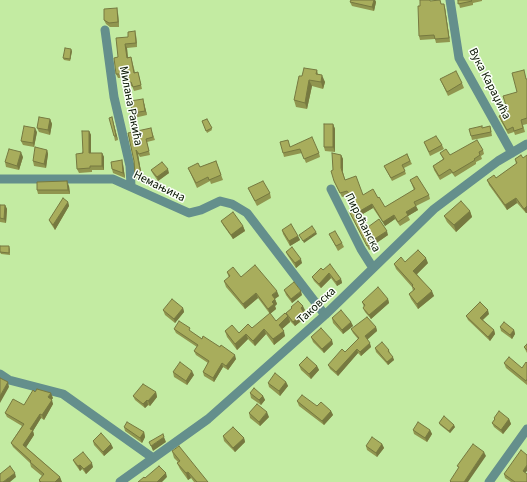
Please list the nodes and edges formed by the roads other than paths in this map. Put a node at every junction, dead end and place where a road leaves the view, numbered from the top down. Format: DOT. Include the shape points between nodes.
graph roads {
  1 [pos="450,0"];
  2 [pos="105,30"];
  3 [pos="527,144"];
  4 [pos="512,153"];
  5 [pos="0,179"];
  6 [pos="131,186"];
  7 [pos="331,189"];
  8 [pos="373,268"];
  9 [pos="325,315"];
  10 [pos="0,374"];
  11 [pos="527,428"];
  12 [pos="153,458"];
  13 [pos="120,482"];
  14 [pos="489,482"];
  1 -- 4 [label="street, Вука Караџића" via="459,58"];
  2 -- 6 [label="street, Милана Ракића" via="114,97 130,166"];
  3 -- 4 [label="street, Таковска"];
  4 -- 8 [label="street, Таковска" via="434,209"];
  5 -- 6 [label="street, Немањина" via="110,178"];
  6 -- 9 [label="street, Немањина" via="189,214 220,201 247,213"];
  7 -- 8 [label="street, Пироћанска"];
  8 -- 9 [label="street, Таковска"];
  9 -- 12 [label="street, Таковска" via="208,419"];
  10 -- 12 [label="street" via="9,380 63,394"];
  11 -- 14 [label="street"];
  12 -- 13 [label="street, Таковска"];
}
